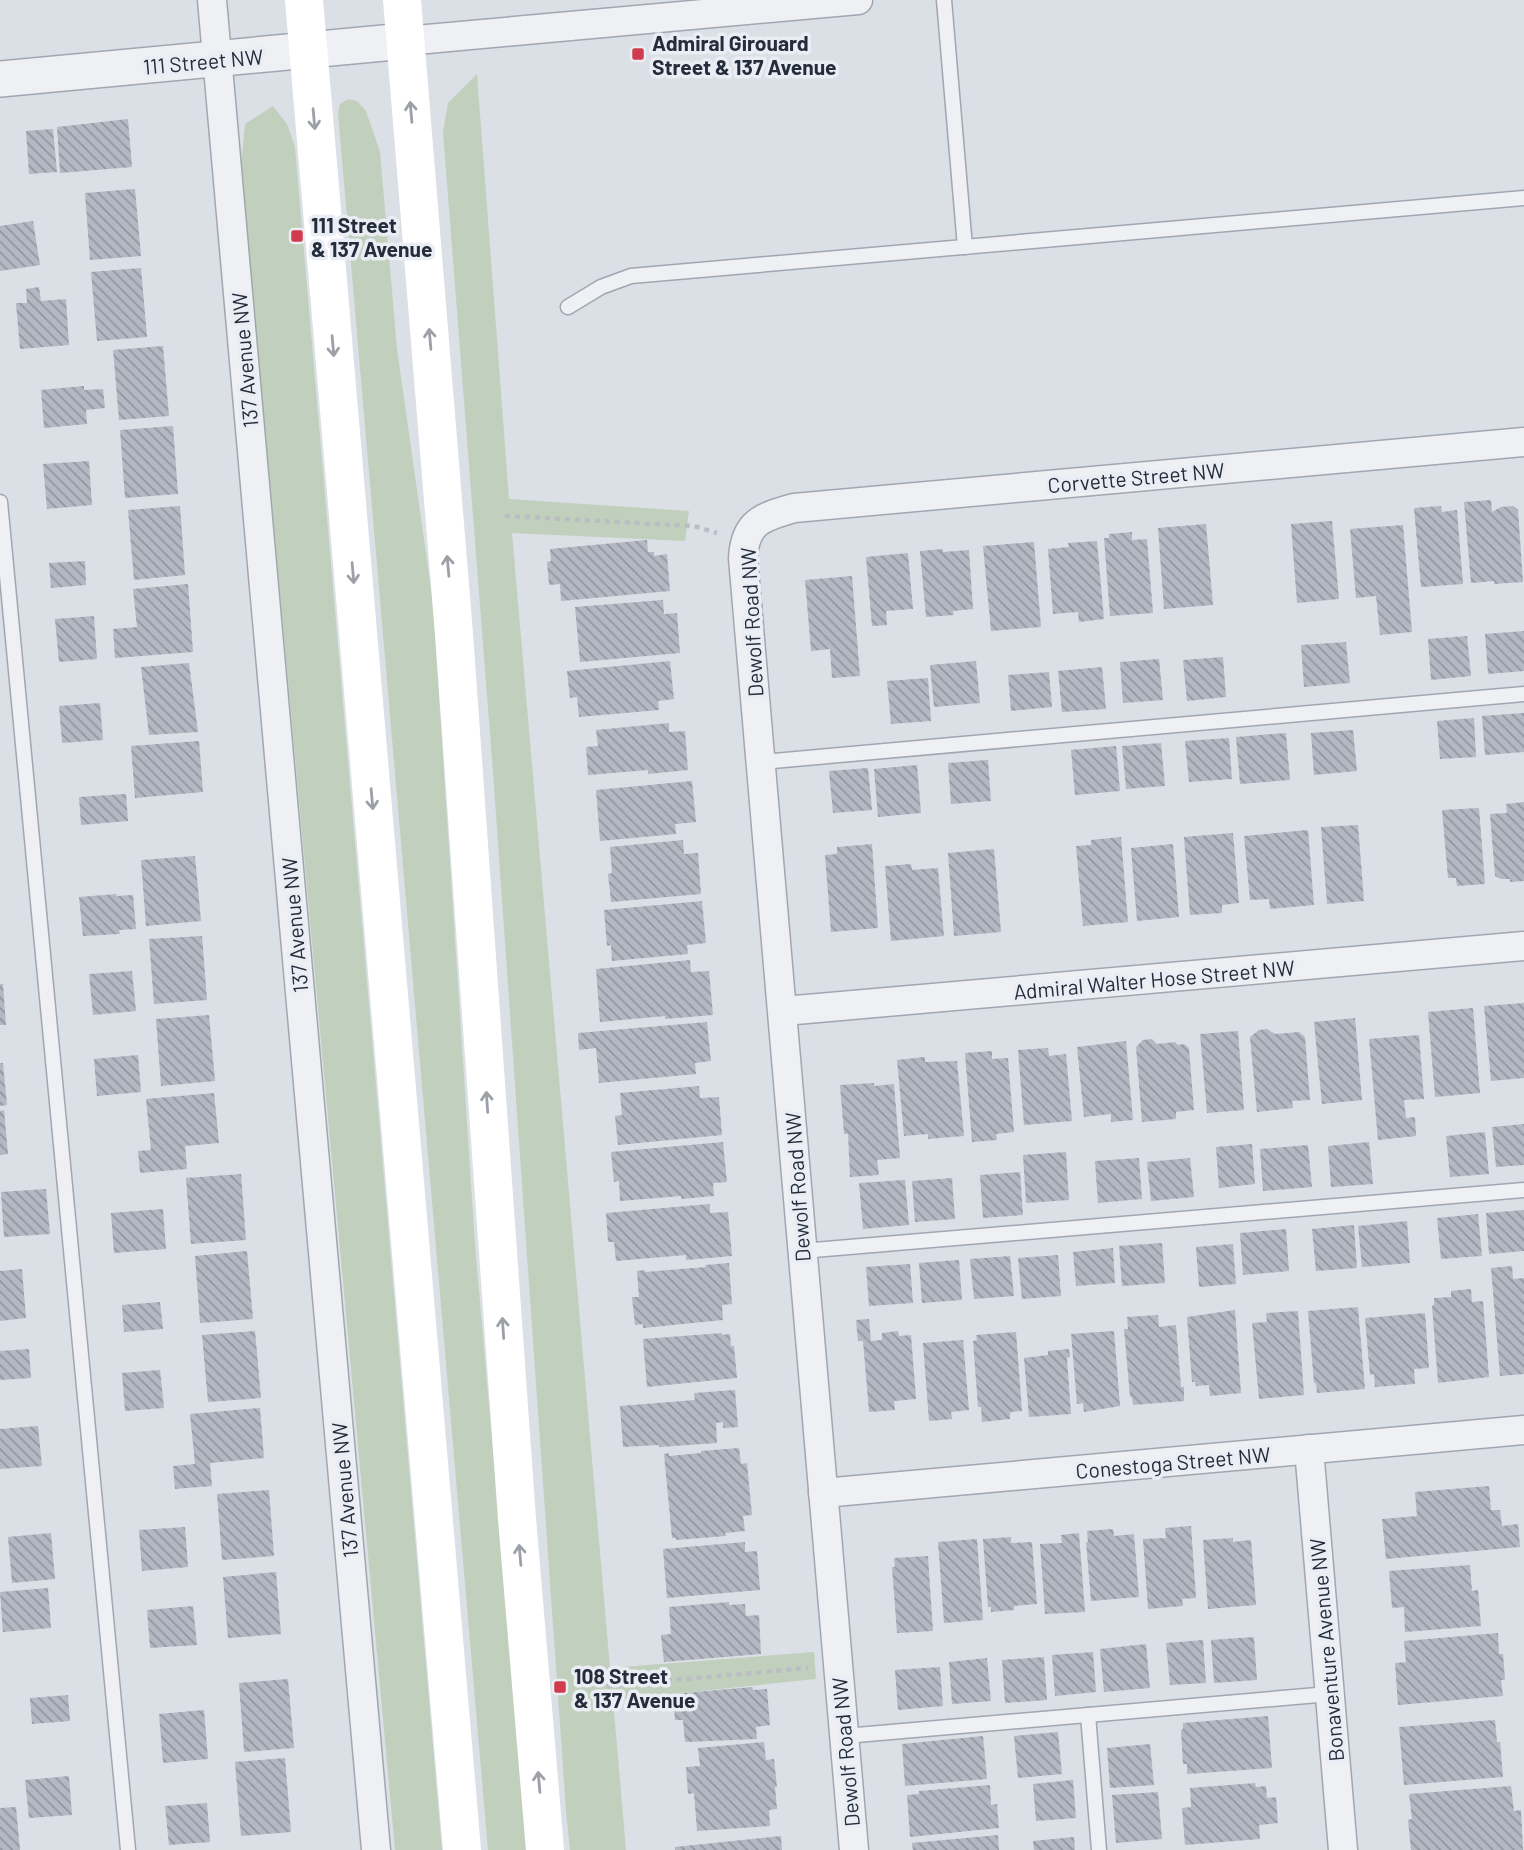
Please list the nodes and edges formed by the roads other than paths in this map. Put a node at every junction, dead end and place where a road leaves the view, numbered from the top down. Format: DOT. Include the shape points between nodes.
graph roads {
  1 [pos="212,0"];
  2 [pos="303,0"];
  3 [pos="402,0"];
  4 [pos="858,0"];
  5 [pos="944,0"];
  6 [pos="684,8"];
  7 [pos="405,41"];
  8 [pos="308,51"];
  9 [pos="217,60"];
  10 [pos="0,79"];
  11 [pos="1524,198"];
  12 [pos="965,247"];
  13 [pos="568,306"];
  14 [pos="1524,442"];
  15 [pos="0,502"];
  16 [pos="748,534"];
  17 [pos="1524,694"];
  18 [pos="761,762"];
  19 [pos="1524,946"];
  20 [pos="783,1011"];
  21 [pos="1524,1190"];
  22 [pos="802,1251"];
  23 [pos="1524,1430"];
  24 [pos="1308,1450"];
  25 [pos="823,1493"];
  26 [pos="1329,1694"];
  27 [pos="1088,1715"];
  28 [pos="845,1736"];
  29 [pos="128,1850"];
  30 [pos="376,1850"];
  31 [pos="462,1850"];
  32 [pos="545,1850"];
  33 [pos="854,1850"];
  34 [pos="1099,1850"];
  35 [pos="1343,1850"];
  1 -- 9 [label="street, 137 Avenue NW"];
  2 -- 8 [label="main road"];
  3 -- 7 [label="main road"];
  4 -- 6 [label="street"];
  5 -- 12 [label="lane"];
  6 -- 7 [label="street"];
  7 -- 8 [label="street, 111 Street NW"];
  32 -- 7 [label="main road, one-way"];
  8 -- 9 [label="street, 111 Street NW"];
  8 -- 31 [label="main road, one-way"];
  9 -- 10 [label="street, 111 Street NW"];
  9 -- 30 [label="street, 137 Avenue NW"];
  11 -- 12 [label="lane"];
  12 -- 13 [label="lane" via="631,276"];
  14 -- 16 [label="street, Corvette Street NW" via="793,508 770,514"];
  15 -- 29 [label="lane"];
  16 -- 18 [label="street, Dewolf Road NW" via="743,558"];
  17 -- 18 [label="lane"];
  18 -- 20 [label="street, Dewolf Road NW"];
  19 -- 20 [label="street, Admiral Walter Hose Street NW"];
  20 -- 22 [label="street, Dewolf Road NW"];
  21 -- 22 [label="lane"];
  22 -- 25 [label="street, Dewolf Road NW"];
  23 -- 24 [label="street, Conestoga Street NW"];
  24 -- 25 [label="street, Conestoga Street NW"];
  24 -- 26 [label="street, Bonaventure Avenue NW"];
  25 -- 28 [label="street, Dewolf Road NW"];
  26 -- 27 [label="lane"];
  26 -- 35 [label="street, Bonaventure Avenue NW"];
  27 -- 28 [label="lane"];
  27 -- 34 [label="lane"];
  28 -- 33 [label="street, Dewolf Road NW"];
}
